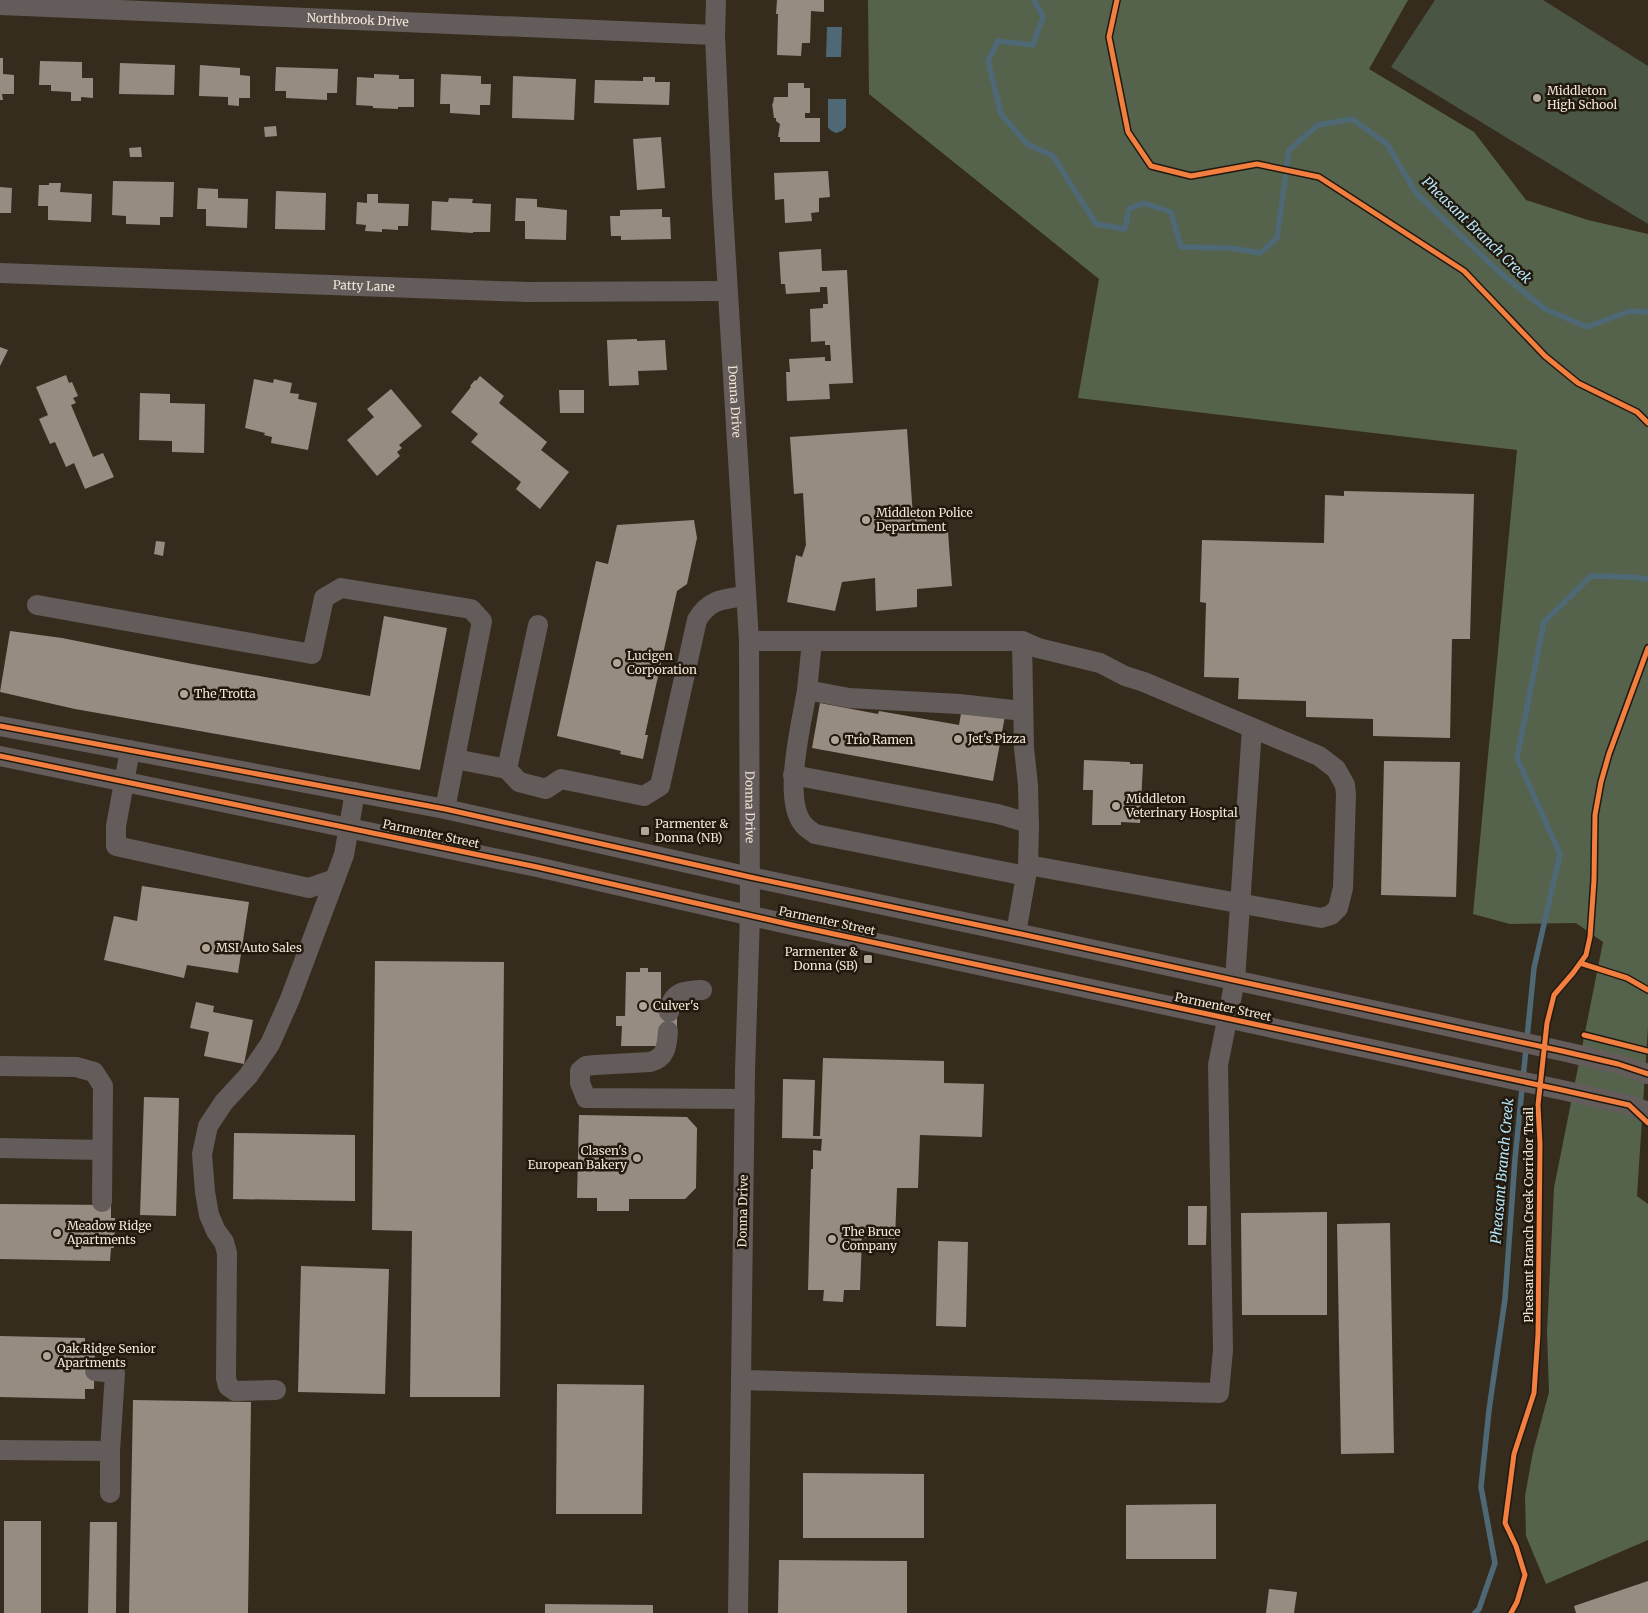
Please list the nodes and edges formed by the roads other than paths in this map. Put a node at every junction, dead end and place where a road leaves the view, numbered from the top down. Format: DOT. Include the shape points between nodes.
graph roads {
  1 [pos="716,0"];
  2 [pos="0,5"];
  3 [pos="186,6"];
  4 [pos="715,34"];
  5 [pos="0,273"];
  6 [pos="727,291"];
  7 [pos="746,596"];
  8 [pos="37,605"];
  9 [pos="538,625"];
  10 [pos="1022,641"];
  11 [pos="748,642"];
  12 [pos="812,642"];
  13 [pos="807,690"];
  14 [pos="1023,712"];
  15 [pos="0,726"];
  16 [pos="1252,728"];
  17 [pos="130,750"];
  18 [pos="0,756"];
  19 [pos="455,759"];
  20 [pos="507,769"];
  21 [pos="793,775"];
  22 [pos="124,781"];
  23 [pos="355,792"];
  24 [pos="445,808"];
  25 [pos="1029,823"];
  26 [pos="350,827"];
  27 [pos="1027,871"];
  28 [pos="750,877"];
  29 [pos="335,879"];
  30 [pos="1240,904"];
  31 [pos="750,915"];
  32 [pos="1016,933"];
  33 [pos="1235,980"];
  34 [pos="702,990"];
  35 [pos="1228,1018"];
  36 [pos="0,1066"];
  37 [pos="1648,1074"];
  38 [pos="745,1100"];
  39 [pos="1648,1112"];
  40 [pos="0,1148"];
  41 [pos="102,1150"];
  42 [pos="102,1202"];
  43 [pos="95,1370"];
  44 [pos="740,1380"];
  45 [pos="276,1390"];
  46 [pos="0,1450"];
  47 [pos="110,1451"];
  48 [pos="110,1494"];
  49 [pos="738,1613"];
  1 -- 4 [label="street, Donna Drive"];
  2 -- 3 [label="street, Northbrook Drive"];
  3 -- 4 [label="street, Northbrook Drive"];
  4 -- 6 [label="street, Donna Drive"];
  5 -- 6 [label="street, Patty Lane" via="527,292"];
  6 -- 7 [label="street, Donna Drive"];
  7 -- 11 [label="street, Donna Drive"];
  7 -- 20 [label="street" via="708,605 697,620 660,786 644,796 561,780 546,789 519,782"];
  8 -- 19 [label="street" via="312,654 324,598 341,588 471,609 482,621"];
  9 -- 20 [label="street"];
  10 -- 12 [label="street"];
  10 -- 14 [label="street"];
  10 -- 16 [label="street" via="1100,664"];
  11 -- 12 [label="street"];
  11 -- 28 [label="street, Donna Drive"];
  12 -- 13 [label="street"];
  13 -- 14 [label="street" via="849,698 959,704"];
  13 -- 21 [label="street"];
  14 -- 25 [label="street"];
  15 -- 17 [label="street"];
  16 -- 30 [label="street"];
  16 -- 30 [label="street" via="1319,756 1336,769 1345,784 1343,888 1338,908 1321,918"];
  17 -- 22 [label="street"];
  17 -- 23 [label="street"];
  18 -- 22 [label="street, Parmenter Street"];
  19 -- 20 [label="street"];
  19 -- 24 [label="street"];
  21 -- 25 [label="street" via="998,814"];
  21 -- 27 [label="street" via="797,812 803,824 815,834"];
  22 -- 26 [label="street, Parmenter Street"];
  22 -- 29 [label="street" via="116,846 309,888"];
  23 -- 24 [label="street"];
  23 -- 26 [label="street"];
  24 -- 28 [label="street"];
  25 -- 27 [label="street"];
  26 -- 29 [label="street"];
  26 -- 31 [label="street, Parmenter Street"];
  27 -- 30 [label="street"];
  27 -- 32 [label="street"];
  28 -- 31 [label="street, Donna Drive"];
  28 -- 32 [label="street"];
  29 -- 45 [label="street" via="270,1044 208,1126 202,1154 209,1215 224,1242 226,1253 228,1386 235,1391"];
  30 -- 33 [label="street"];
  31 -- 35 [label="street, Parmenter Street"];
  31 -- 38 [label="street, Donna Drive"];
  32 -- 33 [label="street"];
  33 -- 35 [label="street"];
  33 -- 37 [label="street" via="1562,1051"];
  34 -- 38 [label="street" via="685,991 674,998 666,1048 658,1060 586,1066 580,1071 580,1083 586,1098"];
  35 -- 39 [label="street, Parmenter Street" via="1562,1090"];
  35 -- 44 [label="street" via="1218,1066 1224,1350 1219,1393"];
  36 -- 41 [label="street" via="76,1067 94,1072 103,1086"];
  38 -- 44 [label="street, Donna Drive"];
  40 -- 41 [label="street"];
  41 -- 42 [label="street"];
  43 -- 47 [label="street" via="115,1373"];
  44 -- 49 [label="street, Donna Drive"];
  46 -- 47 [label="street"];
  47 -- 48 [label="street"];
}
